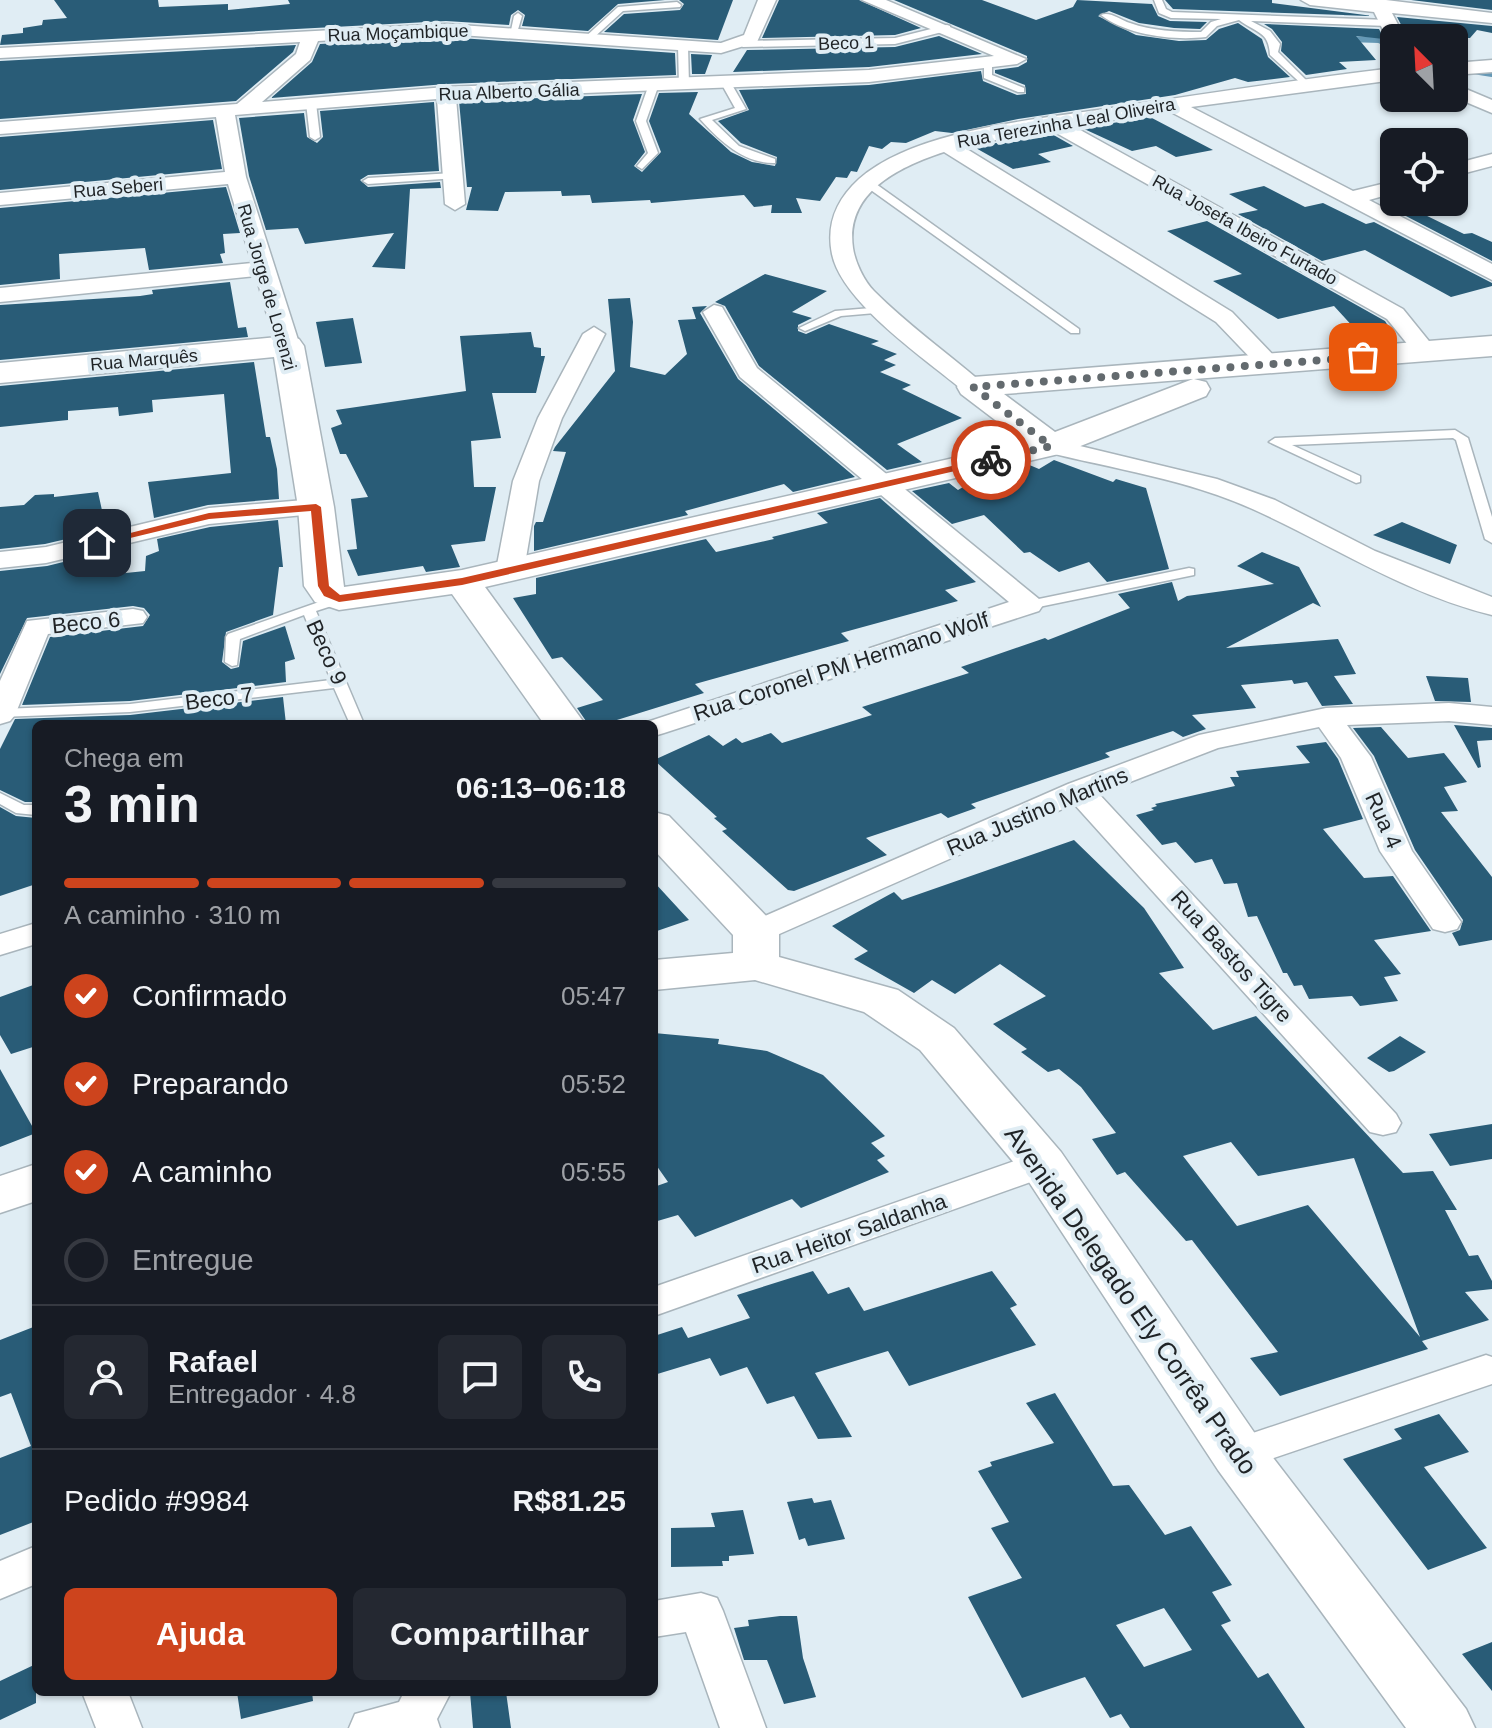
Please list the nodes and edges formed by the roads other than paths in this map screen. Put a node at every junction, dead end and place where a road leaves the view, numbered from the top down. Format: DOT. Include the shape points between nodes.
graph roads {
  1 [pos="767,0"];
  2 [pos="871,0"];
  3 [pos="1158,0"];
  4 [pos="1310,0"];
  5 [pos="678,10"];
  6 [pos="1240,13"];
  7 [pos="1105,15"];
  8 [pos="1385,17"];
  9 [pos="1492,18"];
  10 [pos="947,28"];
  11 [pos="311,35"];
  12 [pos="587,39"];
  13 [pos="743,44"];
  14 [pos="683,46"];
  15 [pos="0,53"];
  16 [pos="987,64"];
  17 [pos="1492,66"];
  18 [pos="1468,68"];
  19 [pos="1380,76"];
  20 [pos="726,83"];
  21 [pos="684,85"];
  22 [pos="1306,85"];
  23 [pos="653,87"];
  24 [pos="1021,90"];
  25 [pos="446,93"];
  26 [pos="1468,96"];
  27 [pos="311,103"];
  28 [pos="1173,105"];
  29 [pos="1492,107"];
  30 [pos="233,109"];
  31 [pos="1053,123"];
  32 [pos="0,128"];
  33 [pos="315,137"];
  34 [pos="944,144"];
  35 [pos="771,161"];
  36 [pos="1489,163"];
  37 [pos="642,166"];
  38 [pos="1468,167"];
  39 [pos="453,176"];
  40 [pos="236,177"];
  41 [pos="368,181"];
  42 [pos="865,181"];
  43 [pos="1380,191"];
  44 [pos="1352,198"];
  45 [pos="0,199"];
  46 [pos="455,204"];
  47 [pos="262,269"];
  48 [pos="1492,273"];
  49 [pos="0,295"];
  50 [pos="883,310"];
  51 [pos="714,312"];
  52 [pos="805,328"];
  53 [pos="1075,331"];
  54 [pos="594,334"];
  55 [pos="288,346"];
  56 [pos="1492,346"];
  57 [pos="1425,351"];
  58 [pos="1269,364"];
  59 [pos="1492,365"];
  60 [pos="0,373"];
  61 [pos="1194,389"];
  62 [pos="984,396"];
  63 [pos="1051,446"];
  64 [pos="1356,479"];
  65 [pos="881,484"];
  66 [pos="316,507"];
  67 [pos="1492,539"];
  68 [pos="0,560"];
  69 [pos="510,570"];
  70 [pos="1189,572"];
  71 [pos="462,581"];
  72 [pos="324,604"];
  73 [pos="1029,605"];
  74 [pos="1492,607"];
  75 [pos="133,617"];
  76 [pos="232,662"];
  77 [pos="341,683"];
  78 [pos="0,714"];
  79 [pos="1492,716"];
  80 [pos="1326,717"];
  81 [pos="355,720"];
  82 [pos="562,720"];
  83 [pos="658,726"];
  84 [pos="1079,791"];
  85 [pos="0,798"];
  86 [pos="32,810"];
  87 [pos="658,830"];
  88 [pos="1445,922"];
  89 [pos="32,934"];
  90 [pos="0,945"];
  91 [pos="756,949"];
  92 [pos="658,974"];
  93 [pos="1383,1123"];
  94 [pos="1043,1164"];
  95 [pos="32,1183"];
  96 [pos="0,1195"];
  97 [pos="658,1301"];
  98 [pos="1486,1370"];
  99 [pos="1238,1454"];
  100 [pos="32,1566"];
  101 [pos="0,1581"];
  102 [pos="658,1618"];
  103 [pos="107,1696"];
  104 [pos="119,1728"];
  105 [pos="743,1728"];
  106 [pos="1443,1728"];
  1 -- 13 [label="street" via="760,29"];
  2 -- 10 [label="street"];
  3 -- 6 [label="lane" via="1162,11 1187,16"];
  4 -- 8 [label="street"];
  5 -- 12 [label="lane" via="656,15 651,7 621,9"];
  6 -- 7 [label="lane" via="1203,35 1153,26 1132,29"];
  6 -- 8 [label="lane"];
  6 -- 22 [label="lane" via="1267,33 1279,61"];
  8 -- 9 [label="street"];
  10 -- 13 [label="lane, Beco 1" via="895,41"];
  10 -- 16 [label="street, Rua Alberto Gália" via="1017,59"];
  11 -- 12 [label="street, Rua Moçambique" via="516,24"];
  11 -- 15 [label="street, Rua Moçambique"];
  11 -- 30 [label="street" via="304,56"];
  12 -- 14 [label="street, Rua Moçambique"];
  13 -- 14 [label="street, Rua Moçambique"];
  14 -- 21 [label="lane"];
  16 -- 20 [label="street, Rua Alberto Gália"];
  16 -- 24 [label="lane" via="989,78"];
  17 -- 18 [label="street"];
  19 -- 22 [label="street, Rua Terezinha Leal Oliveira"];
  20 -- 21 [label="street, Rua Alberto Gália"];
  20 -- 35 [label="lane" via="741,109 705,119 735,148"];
  21 -- 23 [label="street, Rua Alberto Gália"];
  22 -- 28 [label="street, Rua Terezinha Leal Oliveira"];
  23 -- 25 [label="street, Rua Alberto Gália"];
  23 -- 37 [label="lane" via="641,121 653,153"];
  25 -- 27 [label="street, Rua Alberto Gália"];
  25 -- 39 [label="street"];
  26 -- 29 [label="street"];
  27 -- 30 [label="street, Rua Alberto Gália"];
  27 -- 33 [label="lane"];
  28 -- 31 [label="street, Rua Terezinha Leal Oliveira"];
  28 -- 44 [label="street"];
  30 -- 32 [label="street, Rua Alberto Gália"];
  30 -- 40 [label="street, Rua Jorge de Lorenzi"];
  31 -- 34 [label="street, Rua Terezinha Leal Oliveira"];
  31 -- 57 [label="street, Rua Josefa Ibeiro Furtado" via="1395,314"];
  34 -- 42 [label="street, Rua Terezinha Leal Oliveira"];
  34 -- 58 [label="street" via="1224,317"];
  36 -- 38 [label="street"];
  39 -- 41 [label="lane"];
  39 -- 46 [label="street"];
  40 -- 45 [label="street, Rua Seberi"];
  40 -- 47 [label="street, Rua Jorge de Lorenzi"];
  42 -- 50 [label="street, Rua Terezinha Leal Oliveira" via="841,212 839,248 851,277"];
  42 -- 53 [label="lane"];
  43 -- 44 [label="street"];
  44 -- 48 [label="street"];
  47 -- 49 [label="street"];
  47 -- 55 [label="street, Rua Jorge de Lorenzi"];
  50 -- 52 [label="lane" via="839,313"];
  50 -- 62 [label="street, Rua Terezinha Leal Oliveira"];
  51 -- 65 [label="street" via="748,372"];
  54 -- 69 [label="street" via="550,418 526,481"];
  55 -- 60 [label="street, Rua Marquês"];
  55 -- 66 [label="street, Rua Jorge de Lorenzi"];
  56 -- 57 [label="street"];
  57 -- 58 [label="street"];
  58 -- 62 [label="street"];
  59 -- 61 [label="street"];
  61 -- 62 [label="street"];
  61 -- 63 [label="street"];
  62 -- 63 [label="street, Rua Terezinha Leal Oliveira"];
  63 -- 65 [label="street"];
  63 -- 74 [label="street, Rua Terezinha Leal Oliveira" via="1208,484 1266,505 1366,557"];
  64 -- 67 [label="lane" via="1275,442 1455,434 1462,438"];
  65 -- 69 [label="street"];
  65 -- 73 [label="street"];
  66 -- 68 [label="street" via="209,516 46,555"];
  66 -- 72 [label="street, Rua Jorge de Lorenzi" via="328,594"];
  69 -- 71 [label="street"];
  70 -- 73 [label="lane"];
  71 -- 72 [label="street"];
  71 -- 82 [label="street"];
  72 -- 76 [label="lane" via="233,637"];
  72 -- 77 [label="lane, Beco 9"];
  73 -- 83 [label="street, Rua Coronel PM Hermano Wolf"];
  75 -- 78 [label="street, Beco 6" via="37,627"];
  77 -- 78 [label="lane, Beco 7" via="130,708"];
  77 -- 81 [label="lane, Beco 9"];
  79 -- 80 [label="street, Rua Justino Martins" via="1449,712"];
  80 -- 84 [label="street, Rua Justino Martins" via="1210,741"];
  80 -- 88 [label="street, Rua 4" via="1356,757 1396,851"];
  84 -- 91 [label="street, Rua Justino Martins"];
  84 -- 93 [label="street, Rua Bastos Tigre"];
  85 -- 86 [label="lane"];
  87 -- 91 [label="street"];
  89 -- 90 [label="street"];
  91 -- 92 [label="street, Avenida Delegado Ely Corrêa Prado"];
  91 -- 94 [label="street, Avenida Delegado Ely Corrêa Prado" via="881,1001 937,1039"];
  94 -- 97 [label="street, Rua Heitor Saldanha"];
  94 -- 99 [label="street, Avenida Delegado Ely Corrêa Prado"];
  95 -- 96 [label="street"];
  98 -- 99 [label="street"];
  99 -- 106 [label="street, Avenida Delegado Ely Corrêa Prado"];
  100 -- 101 [label="street"];
  102 -- 105 [label="street" via="701,1611"];
  103 -- 104 [label="street"];
}
